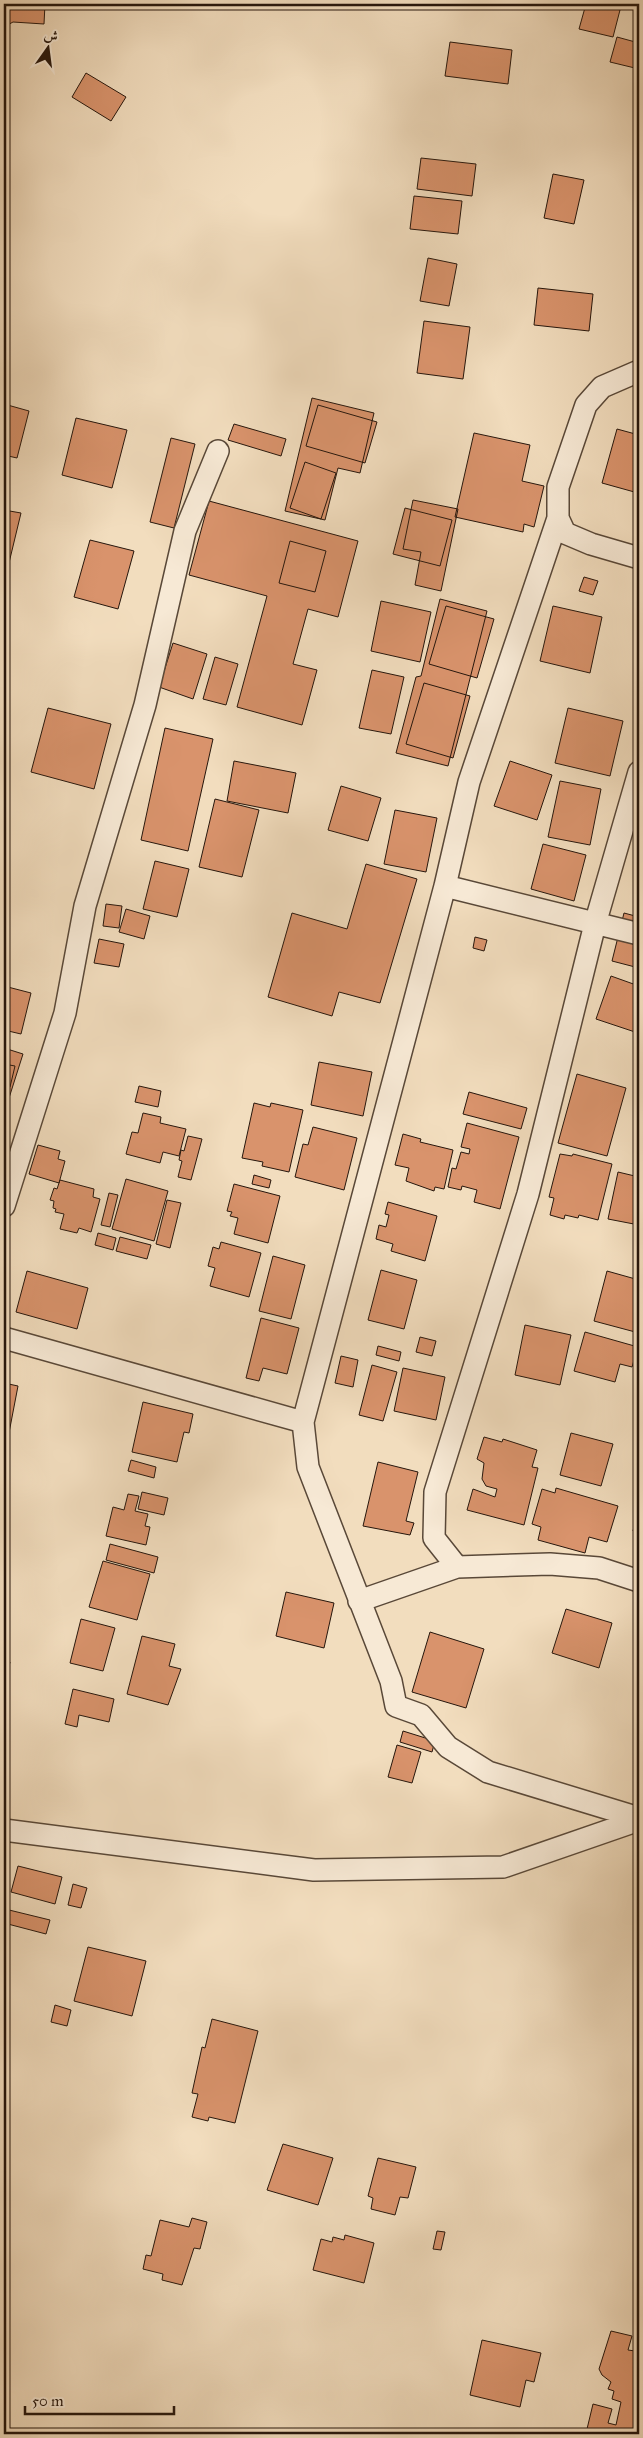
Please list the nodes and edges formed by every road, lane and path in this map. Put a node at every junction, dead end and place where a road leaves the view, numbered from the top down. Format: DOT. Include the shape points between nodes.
graph roads {
  1 [pos="639,371"];
  2 [pos="218,452"];
  3 [pos="558,518"];
  4 [pos="639,558"];
  5 [pos="639,772"];
  6 [pos="445,886"];
  7 [pos="595,924"];
  8 [pos="639,934"];
  9 [pos="4,1206"];
  10 [pos="4,1338"];
  11 [pos="303,1422"];
  12 [pos="457,1567"];
  13 [pos="639,1581"];
  14 [pos="360,1601"];
  15 [pos="639,1819"];
  16 [pos="4,1830"];
  1 -- 3 [label="street" via="602,387 586,405 558,486"];
  2 -- 9 [label="street" via="186,531 145,705 85,906 64,1013"];
  3 -- 4 [label="street" via="565,533"];
  3 -- 6 [label="street" via="469,782"];
  5 -- 7 [label="street"];
  6 -- 7 [label="street"];
  6 -- 11 [label="street"];
  7 -- 8 [label="street"];
  7 -- 12 [label="street" via="528,1194 435,1492 434,1538"];
  10 -- 11 [label="street"];
  11 -- 14 [label="street" via="308,1466"];
  12 -- 13 [label="street" via="550,1564 598,1568"];
  12 -- 14 [label="street"];
  14 -- 15 [label="street" via="391,1681 396,1706 420,1715 448,1747 488,1772"];
  15 -- 16 [label="street" via="503,1867 314,1870"];
}
